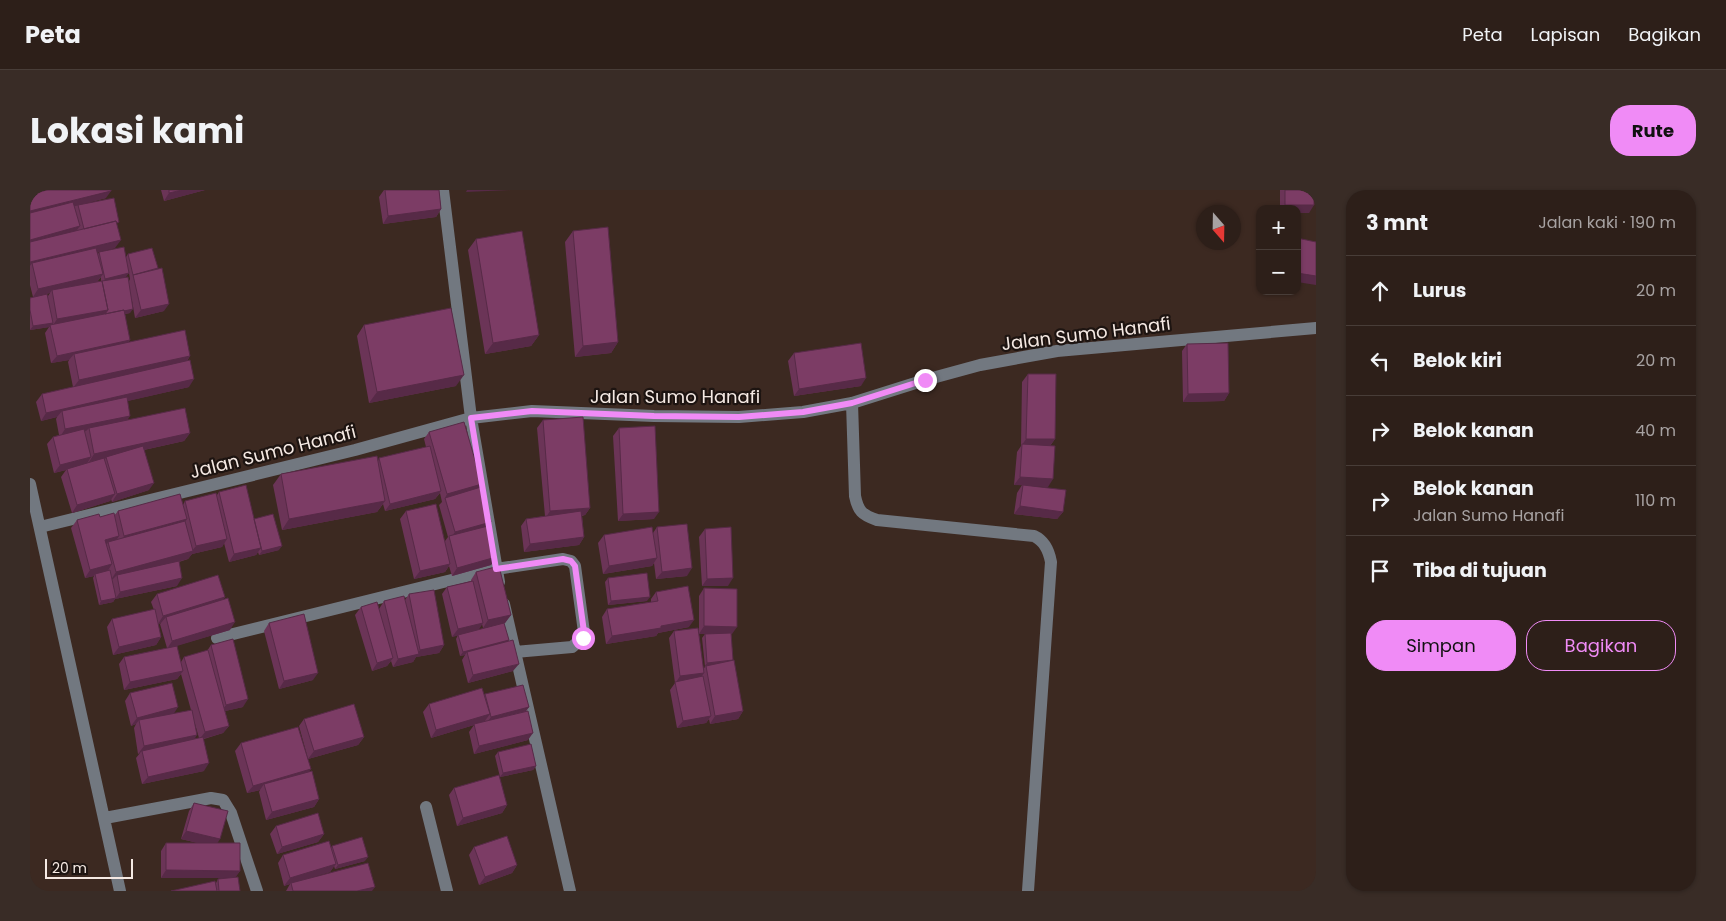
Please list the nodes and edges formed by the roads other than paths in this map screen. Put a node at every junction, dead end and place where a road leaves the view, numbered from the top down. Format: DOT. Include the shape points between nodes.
graph roads {
  1 [pos="443,190"];
  2 [pos="1316,328"];
  3 [pos="852,403"];
  4 [pos="471,418"];
  5 [pos="30,484"];
  6 [pos="40,527"];
  7 [pos="496,569"];
  8 [pos="217,638"];
  9 [pos="515,652"];
  10 [pos="426,807"];
  11 [pos="105,818"];
  12 [pos="120,891"];
  13 [pos="257,891"];
  14 [pos="447,891"];
  15 [pos="570,891"];
  16 [pos="1028,891"];
  1 -- 4 [label="street"];
  2 -- 3 [label="street, Jalan Sumo Hanafi" via="1039,354 980,365"];
  3 -- 4 [label="street, Jalan Sumo Hanafi" via="803,412 739,417 532,411"];
  3 -- 16 [label="street" via="855,496 862,513 877,520 1034,536 1050,554"];
  4 -- 6 [label="street, Jalan Sumo Hanafi" via="355,450"];
  4 -- 7 [label="street"];
  5 -- 6 [label="street"];
  6 -- 11 [label="street"];
  7 -- 8 [label="street"];
  7 -- 9 [label="street"];
  7 -- 9 [label="street" via="563,559 575,566 583,638 572,646"];
  9 -- 15 [label="street"];
  10 -- 14 [label="street"];
  11 -- 12 [label="street"];
  11 -- 13 [label="street" via="211,798 223,800 231,813"];
}
